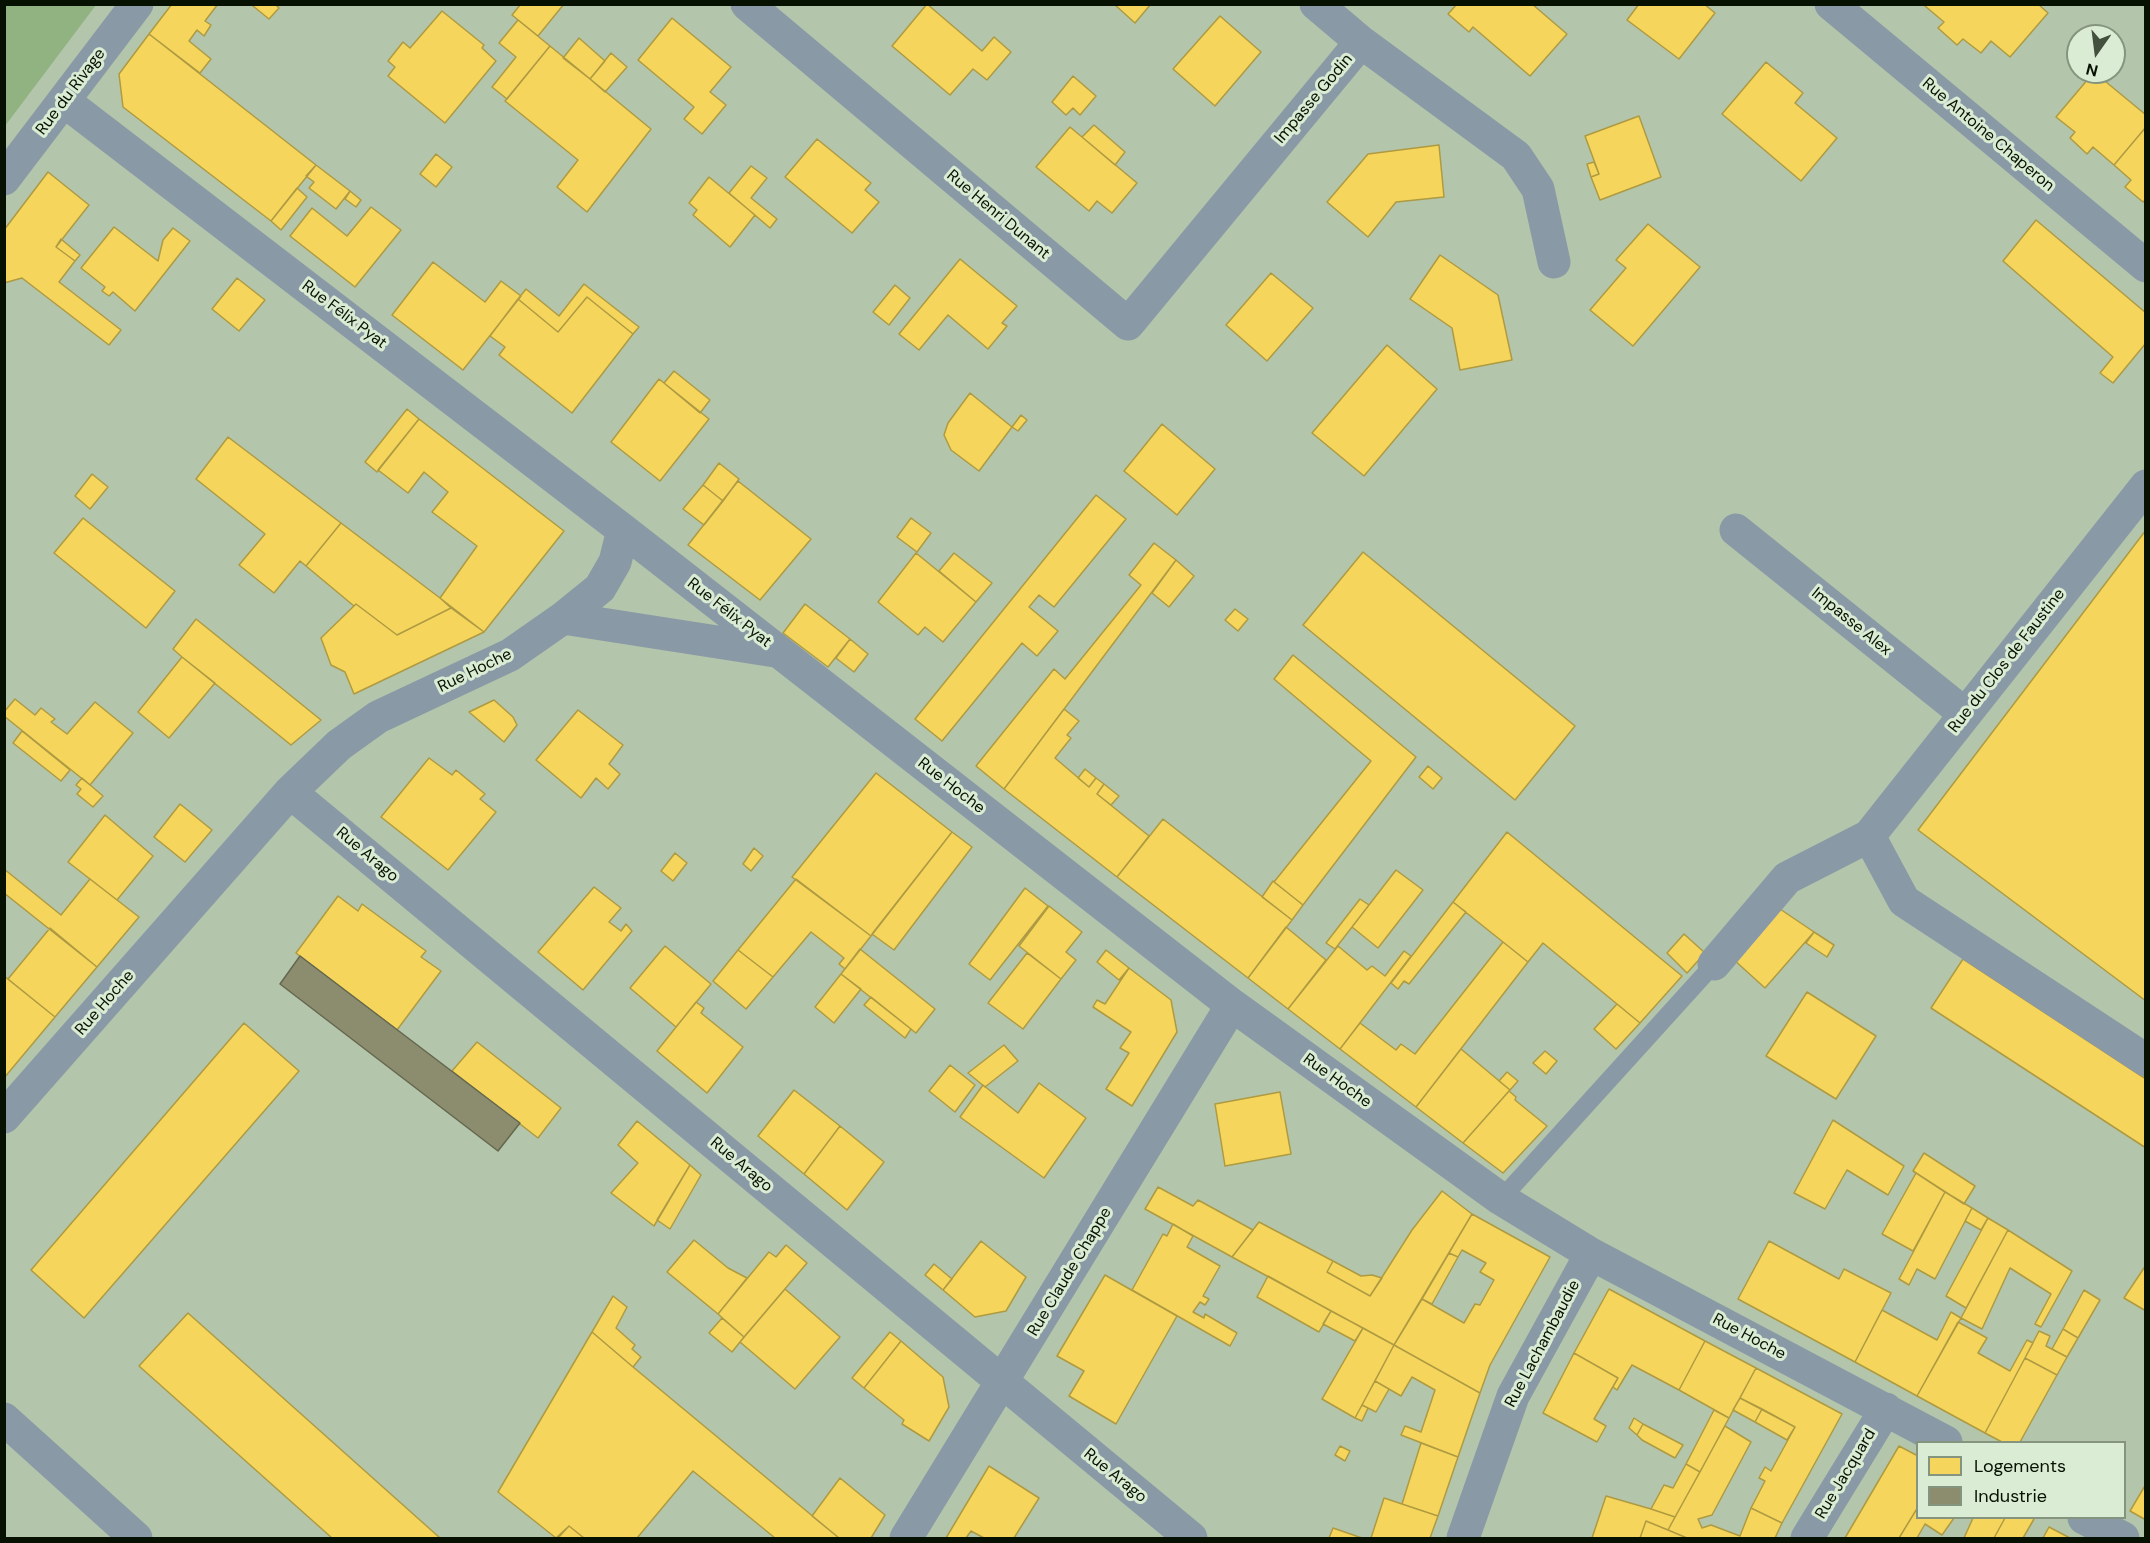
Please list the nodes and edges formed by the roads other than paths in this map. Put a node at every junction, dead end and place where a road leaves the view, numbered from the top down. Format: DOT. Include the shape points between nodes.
graph roads {
  1 [pos="136,4"];
  2 [pos="747,4"];
  3 [pos="1316,4"];
  4 [pos="1831,4"];
  5 [pos="1361,42"];
  6 [pos="64,101"];
  7 [pos="4,179"];
  8 [pos="1229,202"];
  9 [pos="1554,262"];
  10 [pos="2145,266"];
  11 [pos="2145,486"];
  12 [pos="623,530"];
  13 [pos="1737,530"];
  14 [pos="563,618"];
  15 [pos="777,651"];
  16 [pos="1965,714"];
  17 [pos="291,792"];
  18 [pos="1869,836"];
  19 [pos="1714,964"];
  20 [pos="1232,1005"];
  21 [pos="2145,1060"];
  22 [pos="4,1117"];
  23 [pos="1502,1200"];
  24 [pos="1591,1254"];
  25 [pos="1003,1383"];
  26 [pos="1886,1409"];
  27 [pos="4,1419"];
  28 [pos="1943,1441"];
  29 [pos="2086,1519"];
  30 [pos="136,1539"];
  31 [pos="906,1539"];
  32 [pos="1191,1539"];
  33 [pos="1463,1539"];
  34 [pos="1807,1539"];
  35 [pos="2123,1539"];
  1 -- 6 [label="street, Rue du Rivage"];
  2 -- 8 [label="street, Rue Henri Dunant" via="1128,324"];
  3 -- 5 [label="street, Impasse Godin"];
  4 -- 10 [label="street, Rue Antoine Chaperon"];
  5 -- 8 [label="street, Impasse Godin"];
  5 -- 9 [label="street" via="1516,156 1538,189"];
  6 -- 7 [label="street, Rue du Rivage"];
  6 -- 12 [label="street, Rue Félix Pyat"];
  11 -- 16 [label="street, Rue du Clos de Faustine"];
  12 -- 14 [label="street" via="615,562 600,588"];
  12 -- 15 [label="street, Rue Félix Pyat"];
  13 -- 16 [label="street, Impasse Alex"];
  14 -- 15 [label="street, Rue Hoche"];
  14 -- 17 [label="street, Rue Hoche" via="510,656 378,717 339,746"];
  15 -- 20 [label="street, Rue Hoche"];
  16 -- 18 [label="street, Rue du Clos de Faustine"];
  17 -- 22 [label="street, Rue Hoche"];
  17 -- 25 [label="street, Rue Arago"];
  18 -- 19 [label="street, Rue du Clos de Faustine" via="1787,878"];
  18 -- 21 [label="street" via="1904,901"];
  19 -- 23 [label="lane"];
  20 -- 23 [label="street, Rue Hoche"];
  20 -- 25 [label="street, Rue Claude Chappe"];
  23 -- 24 [label="street, Rue Hoche"];
  24 -- 26 [label="street, Rue Hoche"];
  24 -- 33 [label="street, Rue Lachambaudie" via="1513,1396"];
  25 -- 31 [label="street, Rue Claude Chappe"];
  25 -- 32 [label="street, Rue Arago"];
  26 -- 28 [label="street, Rue Hoche"];
  26 -- 34 [label="street, Rue Jacquard"];
  27 -- 30 [label="street"];
  29 -- 35 [label="street"];
}
